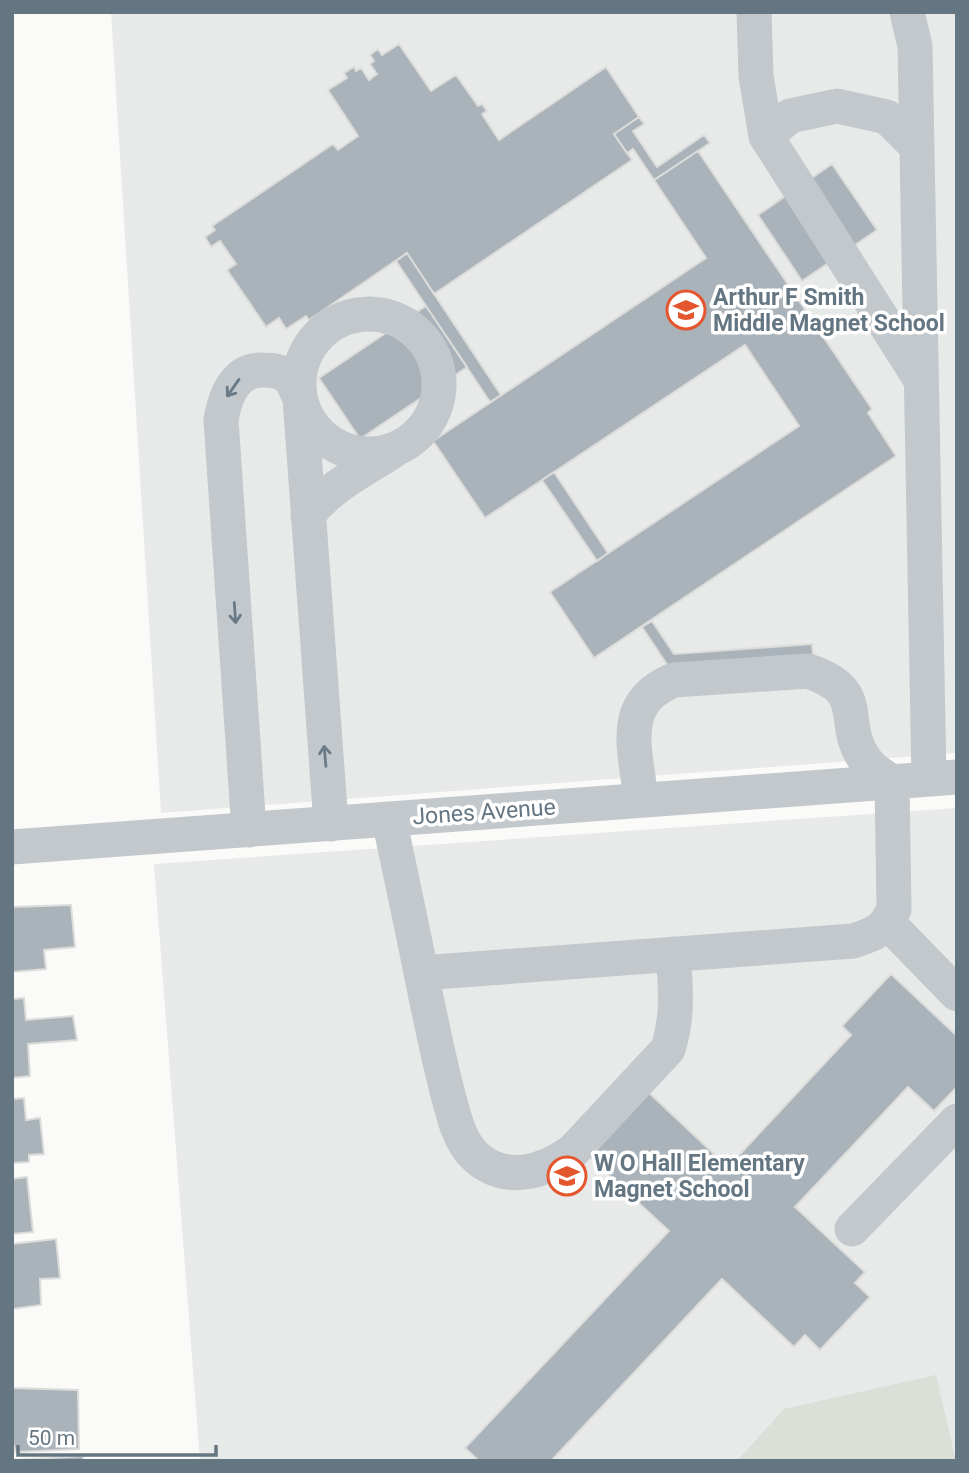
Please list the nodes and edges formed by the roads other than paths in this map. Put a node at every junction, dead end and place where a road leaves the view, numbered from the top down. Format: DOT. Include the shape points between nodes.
graph roads {
  1 [pos="754,12"];
  2 [pos="907,12"];
  3 [pos="766,136"];
  4 [pos="917,147"];
  5 [pos="305,354"];
  6 [pos="268,370"];
  7 [pos="921,380"];
  8 [pos="300,398"];
  9 [pos="393,451"];
  10 [pos="308,516"];
  11 [pos="943,778"];
  12 [pos="892,782"];
  13 [pos="641,800"];
  14 [pos="389,819"];
  15 [pos="331,824"];
  16 [pos="249,830"];
  17 [pos="12,847"];
  18 [pos="888,923"];
  19 [pos="673,954"];
  20 [pos="421,973"];
  21 [pos="957,994"];
  22 [pos="957,1121"];
  23 [pos="852,1229"];
  1 -- 3 [label="street" via="756,76"];
  2 -- 4 [label="street" via="915,46"];
  3 -- 4 [label="street" via="790,116 837,106 887,117"];
  3 -- 7 [label="street"];
  4 -- 7 [label="street"];
  5 -- 6 [label="street"];
  5 -- 8 [label="street" via="299,375"];
  5 -- 9 [label="street" via="318,335 357,315 379,314 401,321 419,334 439,373 438,398 429,421 413,439"];
  6 -- 8 [label="street" via="290,380"];
  6 -- 16 [label="street, one-way" via="246,373 232,386 221,419"];
  7 -- 11 [label="street"];
  8 -- 9 [label="street" via="308,421 324,439 345,451 369,455"];
  8 -- 10 [label="street"];
  9 -- 10 [label="street" via="330,493"];
  15 -- 10 [label="street, one-way"];
  11 -- 12 [label="street, Jones Avenue"];
  12 -- 13 [label="street, Jones Avenue"];
  12 -- 13 [label="street" via="867,763 858,748 850,706 828,677 808,671 674,680 657,687 636,714"];
  12 -- 18 [label="street" via="894,909"];
  13 -- 14 [label="street, Jones Avenue"];
  14 -- 15 [label="street, Jones Avenue"];
  14 -- 20 [label="street"];
  15 -- 16 [label="street, Jones Avenue"];
  16 -- 17 [label="street, Jones Avenue"];
  18 -- 19 [label="street" via="853,942"];
  18 -- 21 [label="street"];
  19 -- 20 [label="street"];
  19 -- 20 [label="street" via="675,1028 668,1049 573,1151 537,1171 515,1173 476,1158 465,1144"];
  22 -- 23 [label="street"];
}
